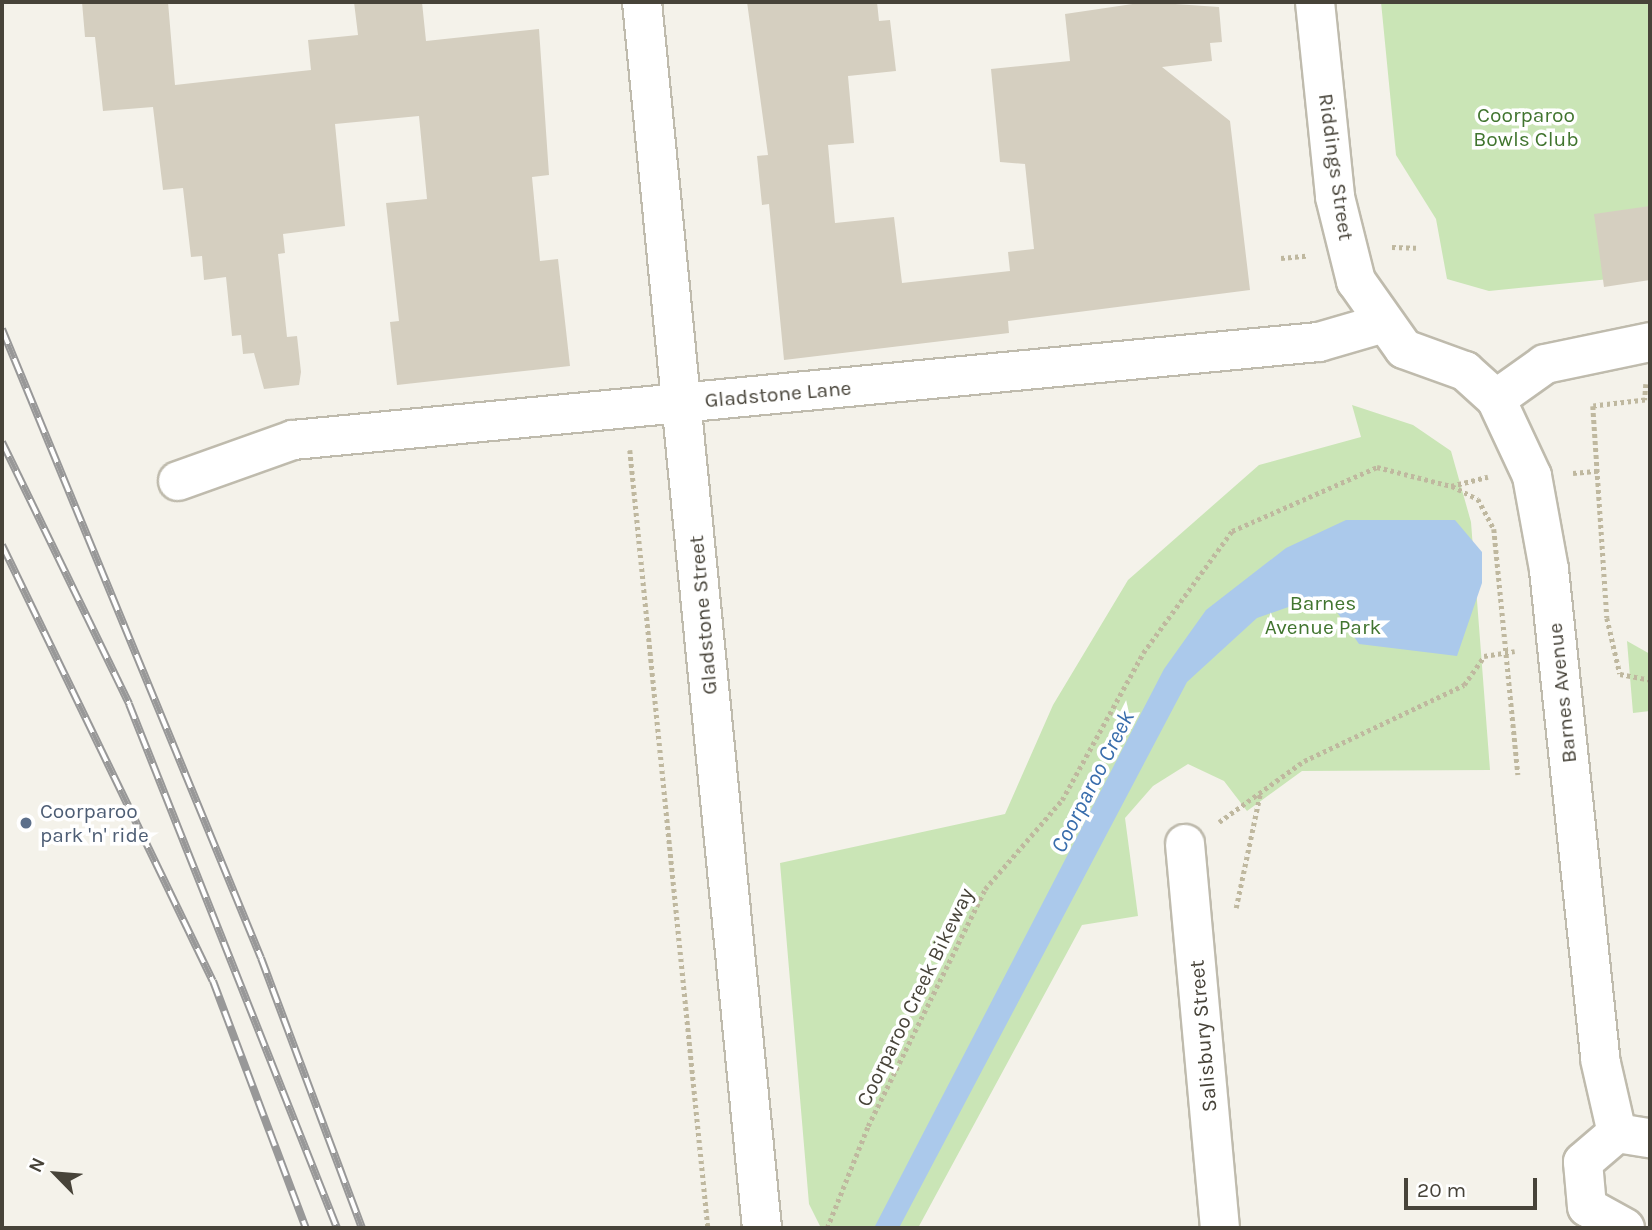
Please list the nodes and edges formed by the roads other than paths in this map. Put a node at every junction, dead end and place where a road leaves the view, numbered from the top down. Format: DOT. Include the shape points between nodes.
graph roads {
  1 [pos="642,2"];
  2 [pos="1315,2"];
  3 [pos="1381,324"];
  4 [pos="1648,342"];
  5 [pos="1496,399"];
  6 [pos="683,403"];
  7 [pos="178,481"];
  8 [pos="1185,844"];
  9 [pos="1634,1135"];
  10 [pos="1650,1222"];
  11 [pos="762,1228"];
  12 [pos="1220,1228"];
  13 [pos="1627,1228"];
  1 -- 6 [label="street, Gladstone Street"];
  2 -- 3 [label="street, Riddings Street" via="1335,197 1356,281"];
  3 -- 5 [label="street, Barnes Avenue" via="1404,349 1465,372"];
  3 -- 6 [label="street, Gladstone Lane" via="1340,340"];
  4 -- 5 [label="street" via="1545,364"];
  5 -- 9 [label="street, Barnes Avenue" via="1532,476 1549,570 1600,1059"];
  6 -- 7 [label="street, Gladstone Lane" via="293,440"];
  6 -- 11 [label="street, Gladstone Street"];
  8 -- 12 [label="street, Salisbury Street"];
  9 -- 13 [label="street" via="1583,1162 1581,1192 1597,1218"];
  10 -- 13 [label="street"];
}
